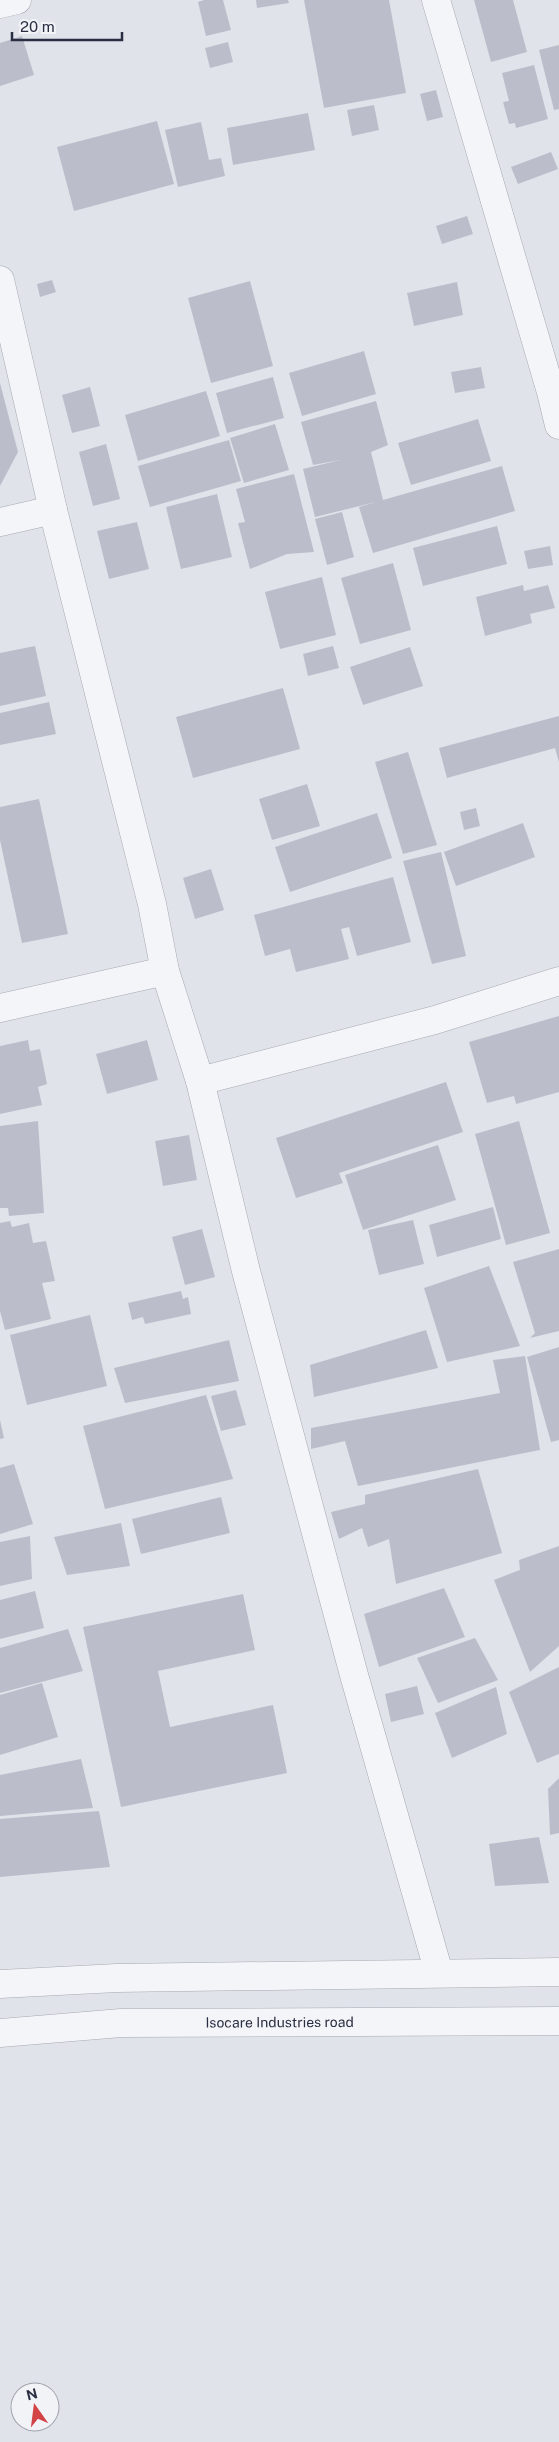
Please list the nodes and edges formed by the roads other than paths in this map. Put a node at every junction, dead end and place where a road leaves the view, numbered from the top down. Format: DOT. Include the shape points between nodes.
graph roads {
  1 [pos="17,0"];
  2 [pos="436,0"];
  3 [pos="0,4"];
  4 [pos="0,280"];
  5 [pos="555,391"];
  6 [pos="559,425"];
  7 [pos="54,510"];
  8 [pos="0,522"];
  9 [pos="165,971"];
  10 [pos="559,981"];
  11 [pos="0,1008"];
  12 [pos="200,1081"];
  13 [pos="559,1972"];
  14 [pos="439,1973"];
  15 [pos="0,1984"];
  16 [pos="559,2021"];
  17 [pos="0,2033"];
  1 -- 3 [label="street"];
  2 -- 5 [label="street"];
  4 -- 7 [label="street"];
  5 -- 6 [label="street"];
  7 -- 8 [label="street"];
  7 -- 9 [label="street" via="152,904"];
  9 -- 11 [label="street"];
  9 -- 12 [label="street"];
  10 -- 12 [label="street" via="435,1020"];
  12 -- 14 [label="street" via="246,1271 351,1665"];
  13 -- 14 [label="street"];
  14 -- 15 [label="street" via="117,1978"];
  16 -- 17 [label="street, Isocare Industries road" via="121,2024"];
}
